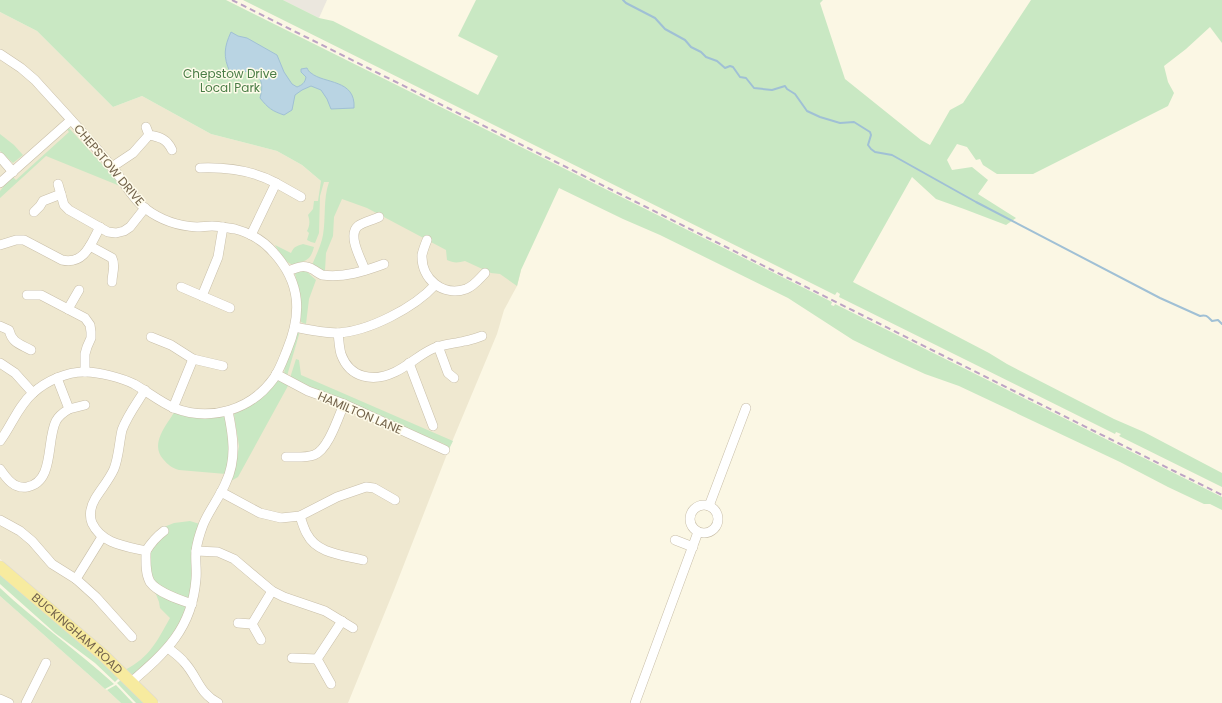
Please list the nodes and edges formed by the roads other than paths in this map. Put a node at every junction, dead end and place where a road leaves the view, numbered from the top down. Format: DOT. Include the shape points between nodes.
graph roads {
  1 [pos="0,54"];
  2 [pos="71,120"];
  3 [pos="172,150"];
  4 [pos="0,158"];
  5 [pos="112,166"];
  6 [pos="200,168"];
  7 [pos="13,172"];
  8 [pos="0,183"];
  9 [pos="276,183"];
  10 [pos="58,184"];
  11 [pos="61,194"];
  12 [pos="300,198"];
  13 [pos="145,208"];
  14 [pos="34,212"];
  15 [pos="379,217"];
  16 [pos="100,227"];
  17 [pos="222,227"];
  18 [pos="251,235"];
  19 [pos="427,240"];
  20 [pos="0,244"];
  21 [pos="90,246"];
  22 [pos="384,264"];
  23 [pos="288,270"];
  24 [pos="365,270"];
  25 [pos="485,273"];
  26 [pos="112,282"];
  27 [pos="435,285"];
  28 [pos="181,287"];
  29 [pos="79,290"];
  30 [pos="27,295"];
  31 [pos="202,296"];
  32 [pos="230,308"];
  33 [pos="68,309"];
  34 [pos="0,326"];
  35 [pos="295,327"];
  36 [pos="338,333"];
  37 [pos="151,336"];
  38 [pos="482,336"];
  39 [pos="438,346"];
  40 [pos="31,350"];
  41 [pos="193,359"];
  42 [pos="409,363"];
  43 [pos="1,366"];
  44 [pos="223,366"];
  45 [pos="85,372"];
  46 [pos="276,374"];
  47 [pos="57,378"];
  48 [pos="454,378"];
  49 [pos="145,390"];
  50 [pos="33,393"];
  51 [pos="344,404"];
  52 [pos="84,405"];
  53 [pos="173,408"];
  54 [pos="746,408"];
  55 [pos="69,409"];
  56 [pos="228,411"];
  57 [pos="433,426"];
  58 [pos="0,441"];
  59 [pos="444,450"];
  60 [pos="286,457"];
  61 [pos="0,469"];
  62 [pos="221,492"];
  63 [pos="395,500"];
  64 [pos="709,506"];
  65 [pos="300,516"];
  66 [pos="4,525"];
  67 [pos="164,531"];
  68 [pos="698,532"];
  69 [pos="102,537"];
  70 [pos="675,540"];
  71 [pos="693,547"];
  72 [pos="146,551"];
  73 [pos="196,551"];
  74 [pos="363,560"];
  75 [pos="0,568"];
  76 [pos="76,580"];
  77 [pos="272,591"];
  78 [pos="192,604"];
  79 [pos="126,616"];
  80 [pos="342,621"];
  81 [pos="119,622"];
  82 [pos="238,623"];
  83 [pos="252,624"];
  84 [pos="353,628"];
  85 [pos="132,637"];
  86 [pos="261,640"];
  87 [pos="168,648"];
  88 [pos="292,658"];
  89 [pos="316,659"];
  90 [pos="46,662"];
  91 [pos="130,683"];
  92 [pos="331,684"];
  93 [pos="0,698"];
  94 [pos="9,703"];
  95 [pos="26,703"];
  96 [pos="152,703"];
  97 [pos="218,703"];
  98 [pos="635,703"];
  1 -- 2 [label="street, CHEPSTOW DRIVE" via="35,80"];
  2 -- 5 [label="street, CHEPSTOW DRIVE"];
  2 -- 7 [label="street"];
  3 -- 5 [label="street" via="165,140 148,131 133,153"];
  4 -- 7 [label="street"];
  5 -- 13 [label="street, CHEPSTOW DRIVE"];
  6 -- 9 [label="street" via="236,170 258,175"];
  7 -- 8 [label="street"];
  9 -- 12 [label="street"];
  9 -- 18 [label="street"];
  10 -- 11 [label="street"];
  11 -- 14 [label="street" via="43,201"];
  11 -- 16 [label="street" via="64,205 69,210"];
  13 -- 16 [label="street" via="124,231 108,232"];
  13 -- 17 [label="street, CHEPSTOW DRIVE" via="174,224"];
  15 -- 24 [label="street" via="359,225 354,231 353,238"];
  16 -- 21 [label="street"];
  17 -- 18 [label="street, CHEPSTOW DRIVE"];
  17 -- 31 [label="street" via="218,257"];
  18 -- 23 [label="street, CHEPSTOW DRIVE" via="272,250"];
  19 -- 27 [label="street" via="418,253 427,276"];
  20 -- 21 [label="street" via="24,240 69,262 81,258"];
  21 -- 26 [label="street" via="112,258 115,263"];
  22 -- 24 [label="street"];
  23 -- 24 [label="street" via="299,266 309,267 321,275 346,275"];
  23 -- 35 [label="street, CHEPSTOW DRIVE" via="297,298"];
  25 -- 27 [label="street" via="468,292 445,290"];
  27 -- 36 [label="street" via="419,299 384,320"];
  28 -- 31 [label="street"];
  29 -- 33 [label="street"];
  30 -- 33 [label="street" via="41,295"];
  31 -- 32 [label="street"];
  33 -- 45 [label="street" via="85,318 90,325 91,338 85,354"];
  34 -- 40 [label="street" via="9,330 11,338 16,342"];
  35 -- 36 [label="street"];
  35 -- 46 [label="street, CHEPSTOW DRIVE"];
  36 -- 42 [label="street" via="339,345 346,363 362,376 384,376"];
  37 -- 41 [label="street"];
  38 -- 39 [label="street" via="463,337"];
  39 -- 42 [label="street"];
  39 -- 48 [label="street" via="448,373"];
  41 -- 44 [label="street"];
  41 -- 53 [label="street"];
  42 -- 57 [label="street" via="425,418"];
  43 -- 50 [label="street" via="15,373"];
  45 -- 47 [label="street, CHEPSTOW DRIVE"];
  45 -- 49 [label="street, CHEPSTOW DRIVE" via="112,376"];
  46 -- 51 [label="street, HAMILTON LANE" via="308,391"];
  46 -- 56 [label="street, CHEPSTOW DRIVE" via="255,398"];
  47 -- 50 [label="street, CHEPSTOW DRIVE"];
  47 -- 55 [label="street"];
  49 -- 53 [label="street, CHEPSTOW DRIVE"];
  49 -- 69 [label="street" via="122,431 113,470 90,509 95,530"];
  50 -- 58 [label="street, CHEPSTOW DRIVE" via="22,404"];
  51 -- 59 [label="street, HAMILTON LANE"];
  51 -- 60 [label="street" via="321,452 313,456"];
  52 -- 55 [label="street"];
  53 -- 56 [label="street, CHEPSTOW DRIVE" via="199,414"];
  54 -- 64 [label="street"];
  55 -- 61 [label="street" via="56,419 46,468 40,480 29,486 17,486 10,482"];
  56 -- 62 [label="street" via="234,443 233,456 227,482"];
  62 -- 65 [label="street" via="260,513 281,518"];
  62 -- 73 [label="street" via="203,525"];
  63 -- 65 [label="street" via="374,488 366,487 337,497"];
  64 -- 68 [label="street" via="696,506 690,513 690,522"];
  64 -- 68 [label="street" via="714,508 718,517 716,526 708,532"];
  65 -- 74 [label="street" via="308,535 317,546 329,552"];
  66 -- 76 [label="street" via="20,531 52,564"];
  67 -- 72 [label="street"];
  68 -- 71 [label="street"];
  69 -- 72 [label="street" via="123,546"];
  69 -- 76 [label="street"];
  70 -- 71 [label="street"];
  71 -- 98 [label="street"];
  72 -- 78 [label="street" via="146,568 151,582 174,598"];
  73 -- 77 [label="street" via="218,552 234,559"];
  73 -- 78 [label="street" via="196,579"];
  75 -- 91 [label="main road, BUCKINGHAM ROAD" via="103,655"];
  76 -- 81 [label="street"];
  77 -- 80 [label="street" via="325,611"];
  77 -- 83 [label="street"];
  78 -- 87 [label="street" via="183,626"];
  79 -- 81 [label="street"];
  80 -- 84 [label="street"];
  80 -- 89 [label="street"];
  81 -- 85 [label="street"];
  82 -- 83 [label="street"];
  83 -- 86 [label="street"];
  87 -- 91 [label="street"];
  87 -- 97 [label="street" via="185,663 204,693"];
  88 -- 89 [label="street"];
  89 -- 92 [label="street"];
  90 -- 95 [label="street"];
  91 -- 96 [label="main road, BUCKINGHAM ROAD"];
  93 -- 94 [label="street"];
}
